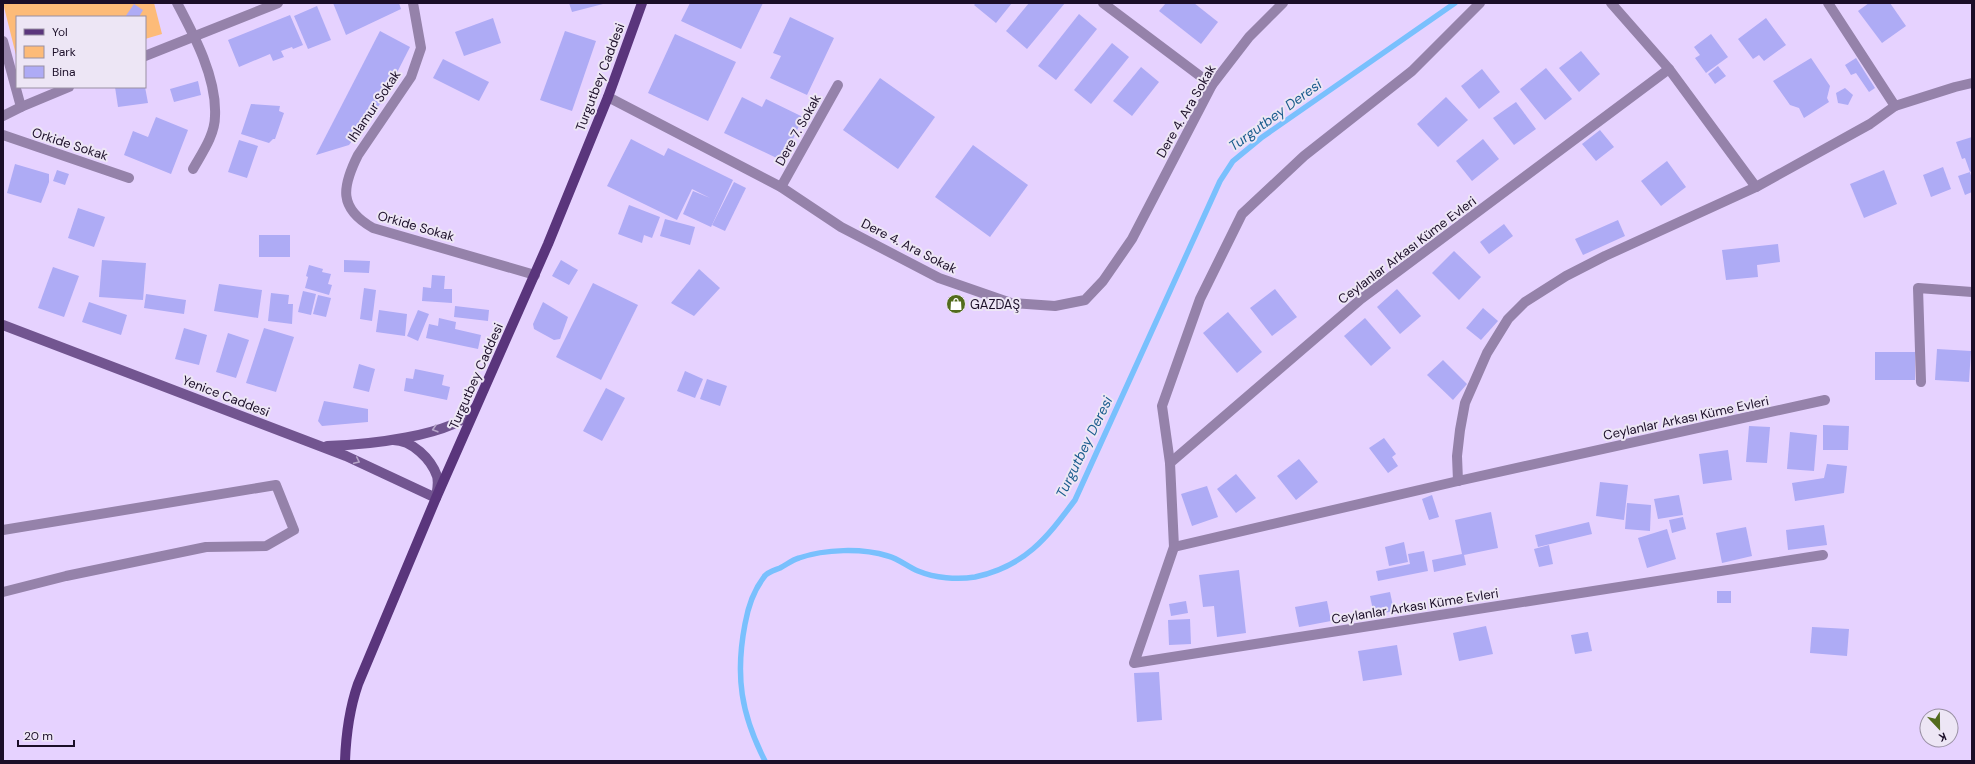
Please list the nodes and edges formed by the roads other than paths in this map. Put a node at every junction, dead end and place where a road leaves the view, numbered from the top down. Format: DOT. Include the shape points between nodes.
graph roads {
  1 [pos="177,3"];
  2 [pos="278,3"];
  3 [pos="413,3"];
  4 [pos="642,3"];
  5 [pos="1103,3"];
  6 [pos="1283,3"];
  7 [pos="1480,3"];
  8 [pos="1611,3"];
  9 [pos="1828,3"];
  10 [pos="194,36"];
  11 [pos="3,41"];
  12 [pos="146,56"];
  13 [pos="1669,69"];
  14 [pos="1972,83"];
  15 [pos="838,85"];
  16 [pos="1212,85"];
  17 [pos="67,88"];
  18 [pos="608,97"];
  19 [pos="1895,106"];
  20 [pos="21,107"];
  21 [pos="3,116"];
  22 [pos="3,136"];
  23 [pos="358,155"];
  24 [pos="193,169"];
  25 [pos="129,178"];
  26 [pos="781,187"];
  27 [pos="1756,187"];
  28 [pos="535,275"];
  29 [pos="1972,292"];
  30 [pos="3,325"];
  31 [pos="1921,382"];
  32 [pos="1825,400"];
  33 [pos="478,402"];
  34 [pos="393,440"];
  35 [pos="321,446"];
  36 [pos="1170,463"];
  37 [pos="1458,481"];
  38 [pos="436,498"];
  39 [pos="3,530"];
  40 [pos="1174,547"];
  41 [pos="1823,555"];
  42 [pos="3,592"];
  43 [pos="345,761"];
  1 -- 10 [label="street"];
  2 -- 10 [label="street"];
  3 -- 23 [label="street, Ihlamur Sokak" via="421,48 410,77"];
  4 -- 18 [label="main road, Turgutbey Caddesi"];
  5 -- 16 [label="street"];
  6 -- 16 [label="street, Dere 4. Ara Sokak" via="1249,37"];
  7 -- 36 [label="street, Ceylanlar Arkası Küme Evleri" via="1412,72 1304,156 1242,214 1200,298 1162,406"];
  8 -- 13 [label="street"];
  9 -- 19 [label="street"];
  10 -- 12 [label="street"];
  10 -- 24 [label="street" via="213,87 216,116 210,138"];
  11 -- 20 [label="street"];
  13 -- 27 [label="street"];
  13 -- 36 [label="street, Ceylanlar Arkası Küme Evleri" via="1361,300"];
  14 -- 19 [label="street"];
  15 -- 26 [label="street, Dere 7. Sokak"];
  16 -- 26 [label="street, Dere 4. Ara Sokak" via="1132,239 1103,281 1085,300 1055,306 1011,303 939,278 841,227"];
  17 -- 20 [label="street"];
  18 -- 26 [label="street, Dere 4. Ara Sokak"];
  18 -- 28 [label="main road, Turgutbey Caddesi"];
  19 -- 27 [label="street" via="1870,124"];
  20 -- 21 [label="street"];
  22 -- 25 [label="street, Orkide Sokak"];
  23 -- 28 [label="street, Orkide Sokak" via="351,169 345,193 349,207 359,220 373,228"];
  27 -- 37 [label="street" via="1592,262 1525,302 1508,319 1487,353 1465,403 1457,456"];
  28 -- 33 [label="main road, Turgutbey Caddesi"];
  29 -- 31 [label="street" via="1918,288"];
  30 -- 35 [label="street, Yenice Caddesi"];
  32 -- 37 [label="street, Ceylanlar Arkası Küme Evleri"];
  33 -- 34 [label="street, one-way" via="468,416 460,420 437,429"];
  33 -- 38 [label="main road, Turgutbey Caddesi"];
  34 -- 35 [label="street"];
  34 -- 38 [label="street" via="410,444 430,464 438,477"];
  35 -- 38 [label="street, Yenice Caddesi, one-way"];
  36 -- 40 [label="street, Ceylanlar Arkası Küme Evleri"];
  37 -- 40 [label="street, Ceylanlar Arkası Küme Evleri"];
  38 -- 43 [label="main road, Turgutbey Caddesi" via="358,684 349,714"];
  39 -- 42 [label="street" via="276,485 294,530 266,546 206,547"];
  40 -- 41 [label="street, Ceylanlar Arkası Küme Evleri" via="1134,664"];
}
